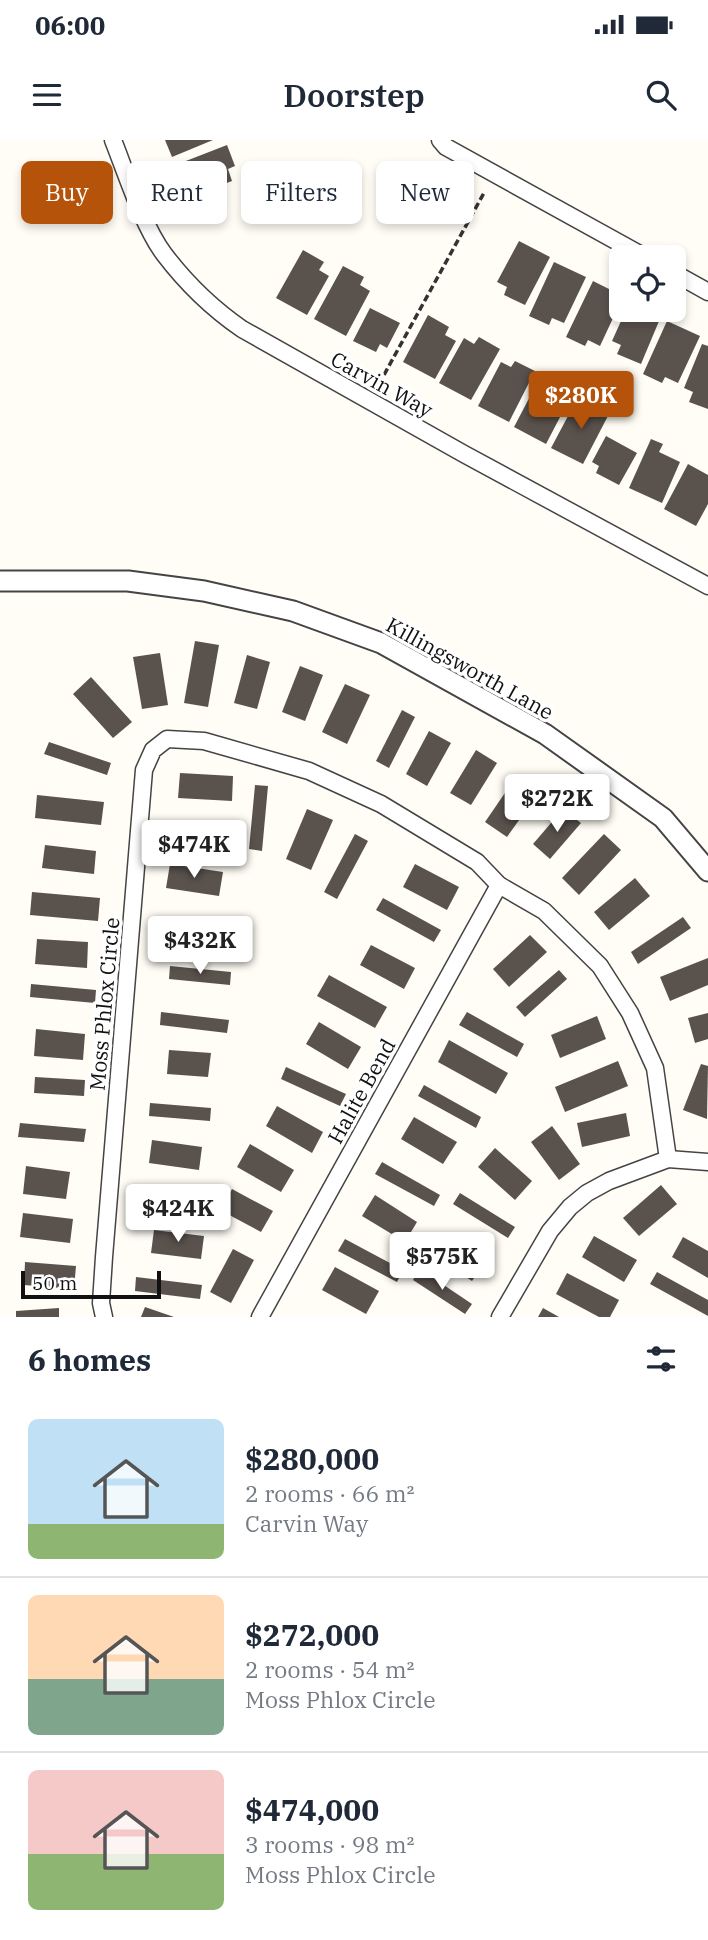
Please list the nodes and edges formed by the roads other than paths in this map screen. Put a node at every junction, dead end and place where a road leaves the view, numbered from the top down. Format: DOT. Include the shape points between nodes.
graph roads {
  1 [pos="113,140"];
  2 [pos="440,140"];
  3 [pos="623,245"];
  4 [pos="686,280"];
  5 [pos="708,292"];
  6 [pos="0,581"];
  7 [pos="708,586"];
  8 [pos="708,871"];
  9 [pos="499,885"];
  10 [pos="668,1159"];
  11 [pos="708,1162"];
  12 [pos="104,1317"];
  13 [pos="260,1317"];
  14 [pos="500,1317"];
  1 -- 7 [label="street, Carvin Way" via="163,253 215,310 440,441"];
  2 -- 3 [label="street"];
  4 -- 5 [label="street"];
  6 -- 8 [label="street, Killingsworth Lane" via="128,581 204,591 293,611 381,643 545,734 663,818"];
  9 -- 10 [label="street, Moss Phlox Circle" via="554,920 600,966 630,1013 655,1068"];
  9 -- 12 [label="street, Moss Phlox Circle" via="477,862 381,804 309,771 204,741 167,739 153,750 144,770 104,1257"];
  9 -- 13 [label="street, Halite Bend"];
  10 -- 11 [label="street"];
  10 -- 14 [label="street" via="609,1181 570,1207 535,1254"];
}
